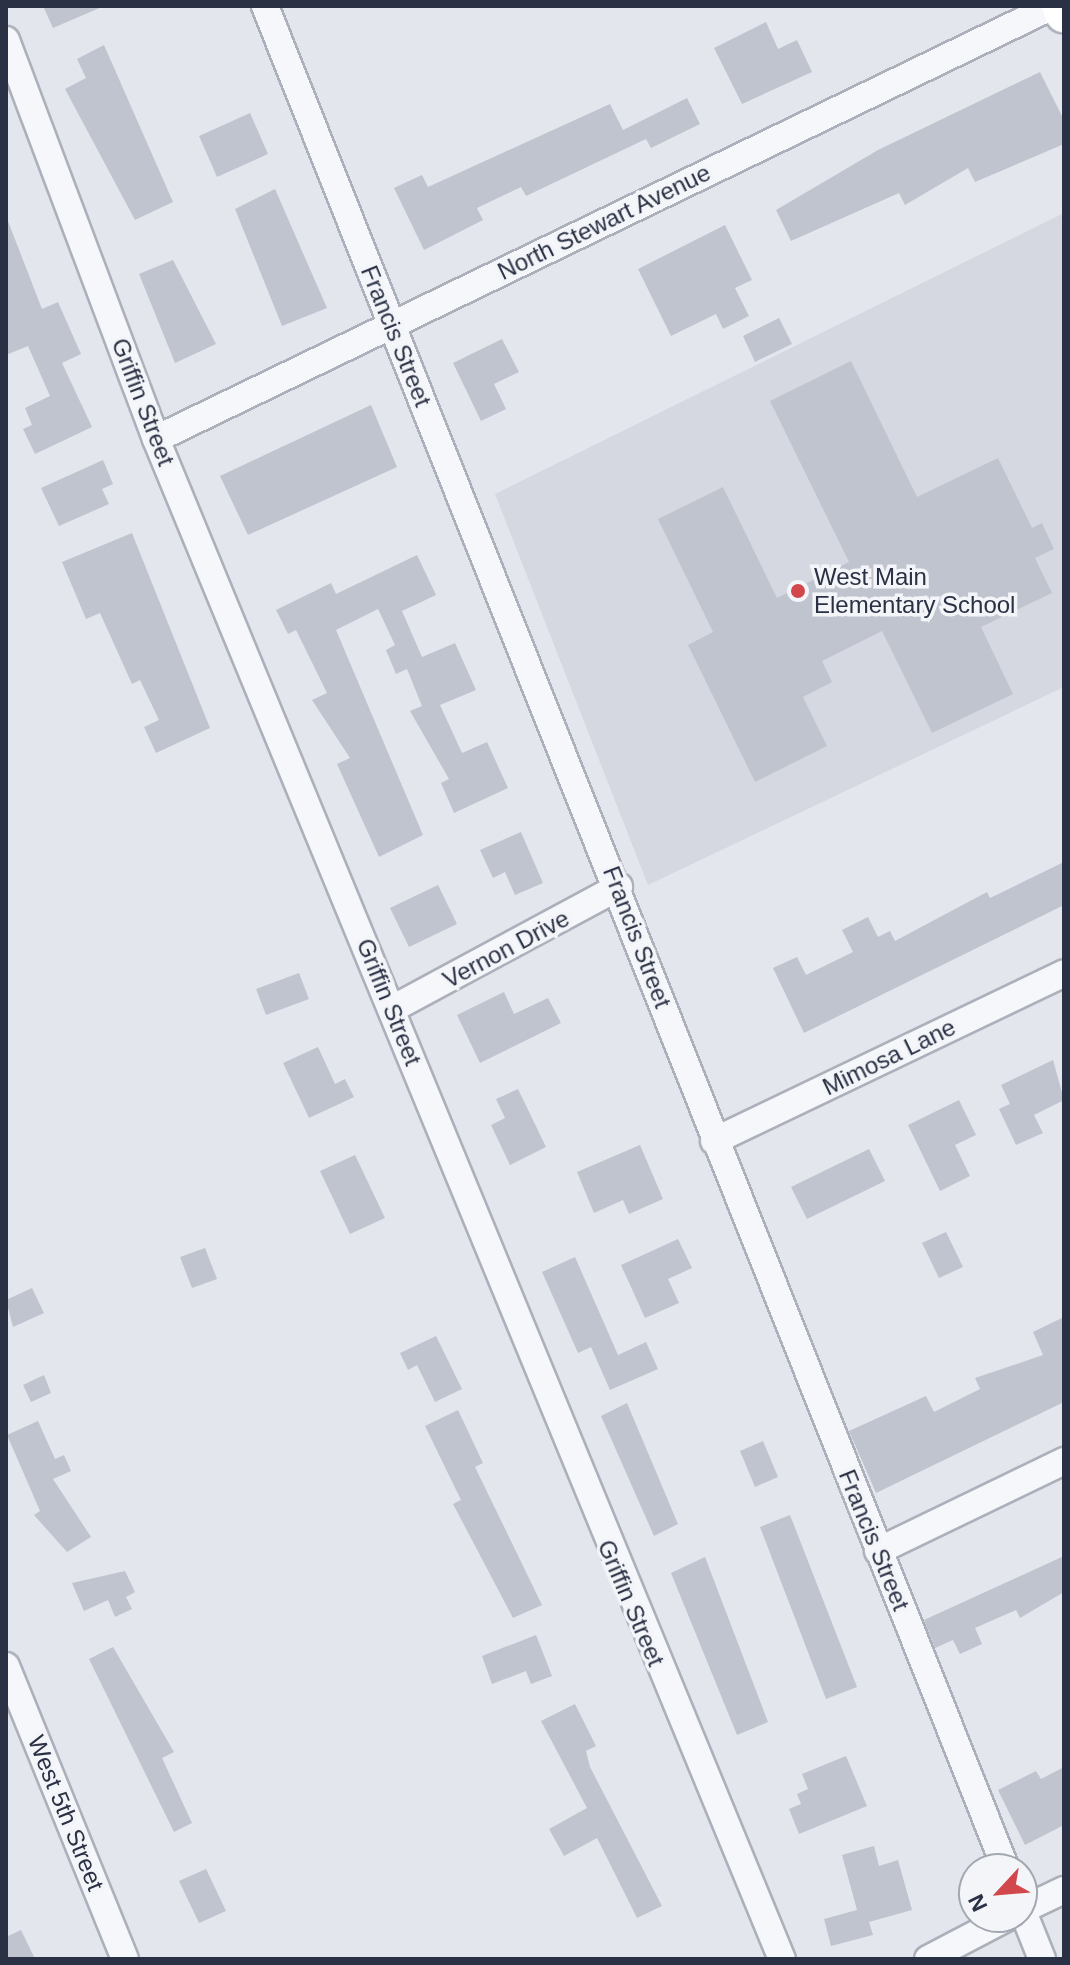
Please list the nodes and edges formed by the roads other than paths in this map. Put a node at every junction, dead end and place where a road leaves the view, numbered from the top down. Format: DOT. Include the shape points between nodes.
graph roads {
  1 [pos="265,6"];
  2 [pos="1053,6"];
  3 [pos="1061,6"];
  4 [pos="1064,13"];
  5 [pos="6,40"];
  6 [pos="390,325"];
  7 [pos="156,439"];
  8 [pos="619,887"];
  9 [pos="1064,973"];
  10 [pos="392,1009"];
  11 [pos="714,1141"];
  12 [pos="1064,1461"];
  13 [pos="878,1551"];
  14 [pos="6,1666"];
  15 [pos="1000,1853"];
  16 [pos="1064,1890"];
  17 [pos="1038,1902"];
  18 [pos="978,1933"];
  19 [pos="1031,1933"];
  20 [pos="125,1959"];
  21 [pos="782,1959"];
  22 [pos="928,1959"];
  23 [pos="1042,1959"];
  1 -- 6 [label="street, Francis Street"];
  2 -- 6 [label="street, North Stewart Avenue"];
  3 -- 4 [label="main road"];
  5 -- 7 [label="street, Griffin Street"];
  6 -- 7 [label="street, North Stewart Avenue"];
  6 -- 8 [label="street, Francis Street"];
  7 -- 10 [label="street, Griffin Street"];
  8 -- 10 [label="street, Vernon Drive"];
  8 -- 11 [label="street, Francis Street"];
  9 -- 11 [label="street, Mimosa Lane"];
  10 -- 21 [label="street, Griffin Street" via="602,1535"];
  11 -- 13 [label="street, Francis Street"];
  12 -- 13 [label="street"];
  13 -- 15 [label="street, Francis Street"];
  14 -- 20 [label="street, West 5th Street"];
  16 -- 17 [label="street"];
  18 -- 22 [label="street"];
  19 -- 23 [label="street"];
}
